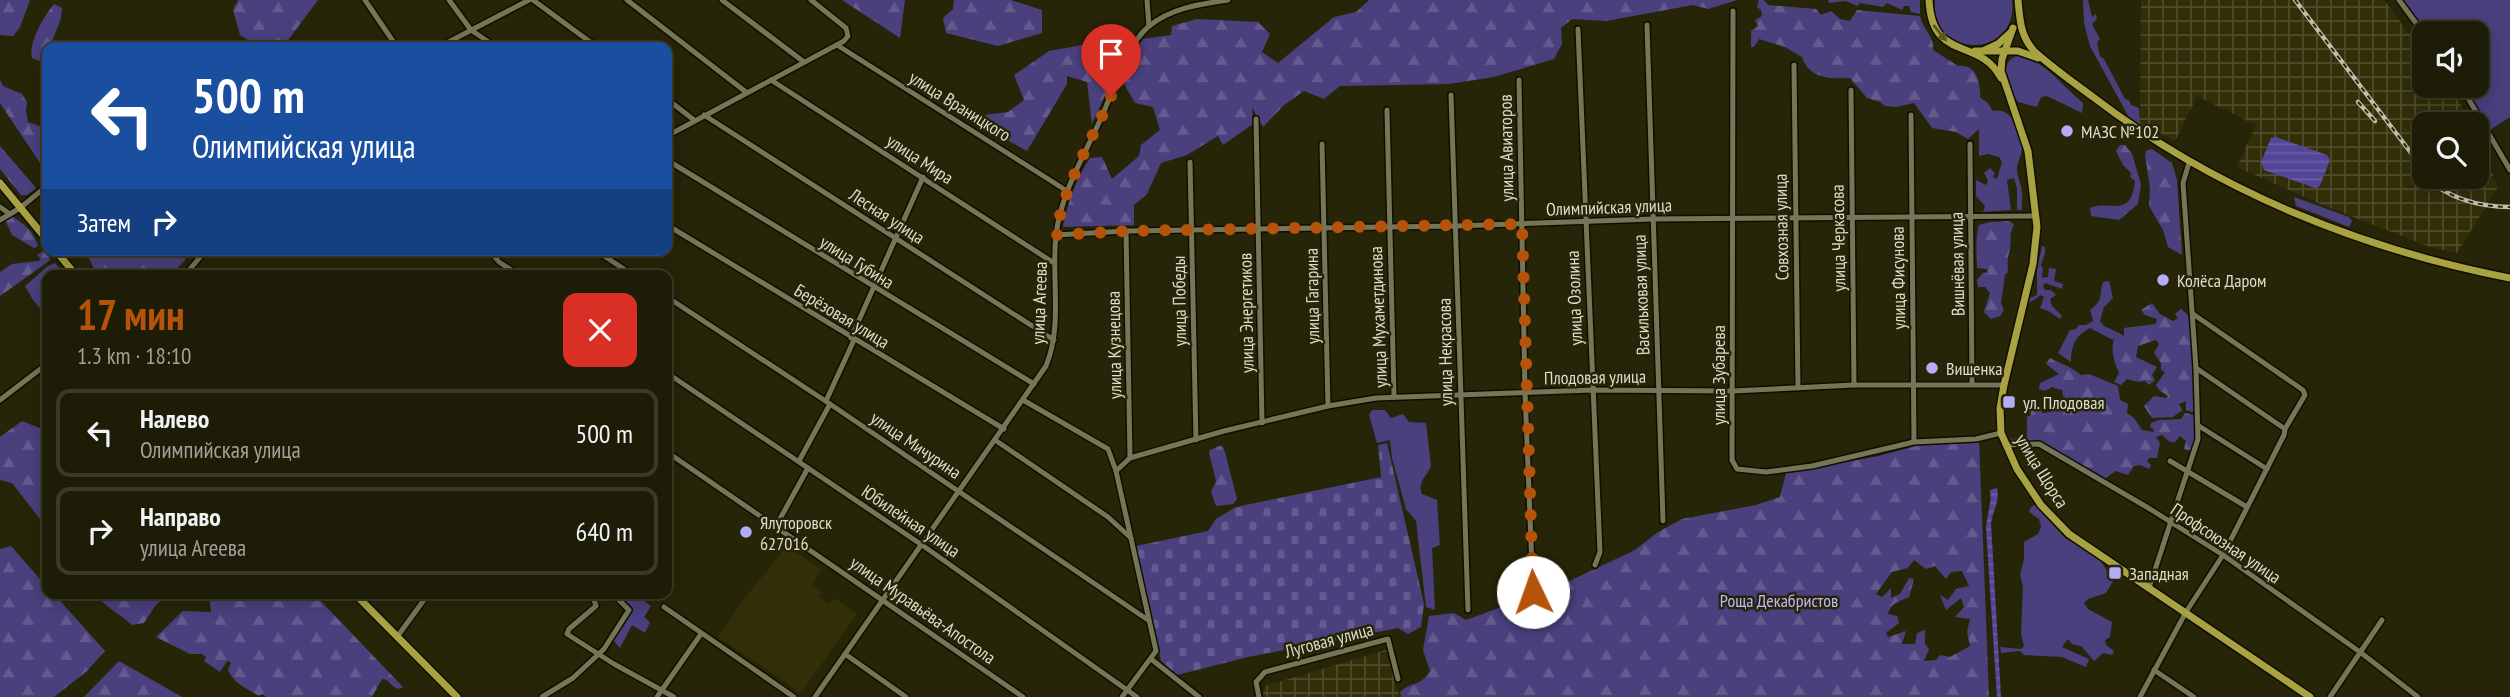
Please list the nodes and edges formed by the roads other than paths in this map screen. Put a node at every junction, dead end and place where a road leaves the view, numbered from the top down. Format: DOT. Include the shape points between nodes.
graph roads {
  1 [pos="365,0"];
  2 [pos="449,0"];
  3 [pos="531,0"];
  4 [pos="627,0"];
  5 [pos="722,0"];
  6 [pos="811,0"];
  7 [pos="1147,0"];
  8 [pos="1228,0"];
  9 [pos="2020,0"];
  10 [pos="2399,0"];
  11 [pos="1179,1"];
  12 [pos="1929,3"];
  13 [pos="1181,9"];
  14 [pos="1733,11"];
  15 [pos="2018,11"];
  16 [pos="2414,21"];
  17 [pos="1647,25"];
  18 [pos="1149,26"];
  19 [pos="2013,28"];
  20 [pos="1578,29"];
  21 [pos="471,30"];
  22 [pos="394,42"];
  23 [pos="448,42"];
  24 [pos="489,42"];
  25 [pos="590,42"];
  26 [pos="837,45"];
  27 [pos="1962,50"];
  28 [pos="1978,51"];
  29 [pos="2005,51"];
  30 [pos="804,62"];
  31 [pos="2048,64"];
  32 [pos="1794,65"];
  33 [pos="771,80"];
  34 [pos="1519,80"];
  35 [pos="1851,90"];
  36 [pos="746,92"];
  37 [pos="2008,92"];
  38 [pos="1451,95"];
  39 [pos="2468,98"];
  40 [pos="672,103"];
  41 [pos="1387,110"];
  42 [pos="704,115"];
  43 [pos="1912,115"];
  44 [pos="1256,119"];
  45 [pos="694,120"];
  46 [pos="672,133"];
  47 [pos="1322,144"];
  48 [pos="1970,144"];
  49 [pos="1190,162"];
  50 [pos="672,163"];
  51 [pos="2189,163"];
  52 [pos="2510,170"];
  53 [pos="923,177"];
  54 [pos="0,183"];
  55 [pos="42,190"];
  56 [pos="1067,191"];
  57 [pos="0,207"];
  58 [pos="20,208"];
  59 [pos="10,214"];
  60 [pos="2036,216"];
  61 [pos="1851,217"];
  62 [pos="1911,217"];
  63 [pos="1970,217"];
  64 [pos="1734,218"];
  65 [pos="1795,218"];
  66 [pos="1,219"];
  67 [pos="1653,219"];
  68 [pos="1585,222"];
  69 [pos="1522,224"];
  70 [pos="1389,226"];
  71 [pos="1456,226"];
  72 [pos="672,228"];
  73 [pos="1324,228"];
  74 [pos="1192,230"];
  75 [pos="1259,230"];
  76 [pos="1126,231"];
  77 [pos="42,234"];
  78 [pos="1056,235"];
  79 [pos="895,239"];
  80 [pos="60,256"];
  81 [pos="201,256"];
  82 [pos="494,256"];
  83 [pos="604,256"];
  84 [pos="1054,263"];
  85 [pos="72,270"];
  86 [pos="189,270"];
  87 [pos="511,270"];
  88 [pos="625,270"];
  89 [pos="2510,278"];
  90 [pos="873,288"];
  91 [pos="672,300"];
  92 [pos="2193,314"];
  93 [pos="853,339"];
  94 [pos="1055,340"];
  95 [pos="42,368"];
  96 [pos="2196,368"];
  97 [pos="672,376"];
  98 [pos="1034,384"];
  99 [pos="1913,384"];
  100 [pos="1972,384"];
  101 [pos="1854,385"];
  102 [pos="2004,385"];
  103 [pos="1798,388"];
  104 [pos="1592,390"];
  105 [pos="1658,390"];
  106 [pos="1732,391"];
  107 [pos="1525,392"];
  108 [pos="1459,394"];
  109 [pos="1394,397"];
  110 [pos="0,400"];
  111 [pos="1023,400"];
  112 [pos="828,403"];
  113 [pos="1328,406"];
  114 [pos="1262,423"];
  115 [pos="2199,426"];
  116 [pos="1004,429"];
  117 [pos="2284,429"];
  118 [pos="2001,433"];
  119 [pos="995,440"];
  120 [pos="1196,440"];
  121 [pos="1914,442"];
  122 [pos="2005,445"];
  123 [pos="672,455"];
  124 [pos="1130,458"];
  125 [pos="799,461"];
  126 [pos="2170,461"];
  127 [pos="808,468"];
  128 [pos="2267,469"];
  129 [pos="1116,471"];
  130 [pos="2188,473"];
  131 [pos="959,491"];
  132 [pos="2246,507"];
  133 [pos="1663,521"];
  134 [pos="2172,524"];
  135 [pos="776,526"];
  136 [pos="1131,538"];
  137 [pos="922,545"];
  138 [pos="2223,555"];
  139 [pos="1595,565"];
  140 [pos="2149,588"];
  141 [pos="1533,592"];
  142 [pos="360,599"];
  143 [pos="425,599"];
  144 [pos="594,599"];
  145 [pos="618,599"];
  146 [pos="884,600"];
  147 [pos="664,607"];
  148 [pos="1468,610"];
  149 [pos="2186,611"];
  150 [pos="1148,620"];
  151 [pos="2382,620"];
  152 [pos="701,634"];
  153 [pos="397,637"];
  154 [pos="2360,652"];
  155 [pos="598,654"];
  156 [pos="845,654"];
  157 [pos="1151,659"];
  158 [pos="2154,670"];
  159 [pos="1398,679"];
  160 [pos="662,689"];
  161 [pos="1127,690"];
  162 [pos="457,697"];
  163 [pos="542,697"];
  164 [pos="657,697"];
  165 [pos="674,697"];
  166 [pos="794,697"];
  167 [pos="815,697"];
  168 [pos="906,697"];
  169 [pos="1023,697"];
  170 [pos="1122,697"];
  171 [pos="1137,697"];
  172 [pos="1199,697"];
  173 [pos="1258,697"];
  174 [pos="2140,697"];
  175 [pos="2194,697"];
  176 [pos="2310,697"];
  177 [pos="2330,697"];
  178 [pos="2418,697"];
  1 -- 22 [label="street"];
  2 -- 21 [label="street"];
  3 -- 21 [label="street"];
  3 -- 25 [label="street"];
  4 -- 36 [label="street"];
  5 -- 30 [label="street"];
  6 -- 26 [label="street" via="846,27 848,36"];
  7 -- 18 [label="street"];
  8 -- 13 [label="street, улица Агеева"];
  9 -- 15 [label="main road"];
  10 -- 16 [label="street"];
  11 -- 13 [label="street"];
  12 -- 27 [label="main road, one-way" via="1939,34"];
  13 -- 18 [label="street, улица Агеева"];
  14 -- 64 [label="street, улица Зубарева"];
  15 -- 19 [label="main road"];
  15 -- 31 [label="main road" via="2026,41"];
  17 -- 67 [label="street, Васильковая улица"];
  18 -- 56 [label="street, улица Агеева" via="1130,52"];
  19 -- 28 [label="main road" via="1998,44"];
  19 -- 29 [label="main road"];
  20 -- 68 [label="street, улица Озолина"];
  21 -- 23 [label="street"];
  21 -- 24 [label="street"];
  26 -- 30 [label="street"];
  26 -- 56 [label="street, улица Враницкого"];
  27 -- 28 [label="main road"];
  27 -- 37 [label="main road" via="1992,64"];
  28 -- 29 [label="main road"];
  29 -- 31 [label="main road" via="2023,52"];
  29 -- 37 [label="main road" via="2001,71"];
  30 -- 33 [label="street"];
  31 -- 51 [label="main road"];
  32 -- 65 [label="street, Совхозная улица"];
  33 -- 36 [label="street"];
  33 -- 53 [label="street, улица Мира"];
  34 -- 69 [label="street, улица Авиаторов"];
  35 -- 61 [label="street, улица Черкасова"];
  36 -- 42 [label="street"];
  37 -- 60 [label="main road, улица Щорса" via="2028,151"];
  38 -- 71 [label="street, улица Некрасова"];
  39 -- 52 [label="street"];
  40 -- 45 [label="street"];
  41 -- 70 [label="street, улица Мухаметдинова"];
  42 -- 45 [label="street"];
  42 -- 79 [label="street, Лесная улица"];
  43 -- 62 [label="street, улица Фисунова"];
  44 -- 75 [label="street, улица Энергетиков"];
  45 -- 46 [label="street"];
  47 -- 73 [label="street, улица Гагарина"];
  48 -- 63 [label="street, Вишнёвая улица"];
  49 -- 74 [label="street, улица Победы"];
  50 -- 90 [label="street, улица Губина"];
  51 -- 89 [label="main road" via="2361,239 2438,263"];
  51 -- 92 [label="street" via="2183,183"];
  53 -- 79 [label="street"];
  53 -- 84 [label="street, улица Мира"];
  54 -- 58 [label="main road"];
  55 -- 58 [label="street"];
  56 -- 78 [label="street, улица Агеева"];
  57 -- 59 [label="street"];
  58 -- 59 [label="street"];
  58 -- 77 [label="main road"];
  59 -- 66 [label="street"];
  60 -- 63 [label="street, Олимпийская улица"];
  60 -- 102 [label="main road, улица Щорса" via="2032,264"];
  61 -- 62 [label="street, Олимпийская улица"];
  61 -- 65 [label="street, Олимпийская улица"];
  61 -- 101 [label="street, улица Черкасова"];
  62 -- 63 [label="street, Олимпийская улица"];
  62 -- 99 [label="street, улица Фисунова"];
  63 -- 100 [label="street, Вишнёвая улица"];
  64 -- 65 [label="street, Олимпийская улица"];
  64 -- 67 [label="street, Олимпийская улица"];
  64 -- 106 [label="street, улица Зубарева"];
  65 -- 103 [label="street, Совхозная улица"];
  67 -- 68 [label="street, Олимпийская улица"];
  67 -- 105 [label="street, Васильковая улица"];
  68 -- 69 [label="street, Олимпийская улица"];
  68 -- 104 [label="street, улица Озолина"];
  69 -- 71 [label="street, Олимпийская улица"];
  69 -- 107 [label="street, улица Авиаторов"];
  70 -- 71 [label="street, Олимпийская улица"];
  70 -- 73 [label="street, Олимпийская улица"];
  70 -- 109 [label="street, улица Мухаметдинова"];
  71 -- 108 [label="street, улица Некрасова"];
  72 -- 93 [label="street, Берёзовая улица"];
  73 -- 75 [label="street, Олимпийская улица"];
  73 -- 113 [label="street, улица Гагарина"];
  74 -- 75 [label="street, Олимпийская улица"];
  74 -- 76 [label="street, Олимпийская улица"];
  74 -- 120 [label="street, улица Победы"];
  75 -- 114 [label="street, улица Энергетиков"];
  76 -- 78 [label="street, Олимпийская улица"];
  76 -- 124 [label="street, улица Кузнецова"];
  78 -- 84 [label="street, улица Агеева"];
  79 -- 90 [label="street"];
  79 -- 94 [label="street, Лесная улица"];
  80 -- 85 [label="main road"];
  81 -- 86 [label="street"];
  82 -- 87 [label="street"];
  83 -- 88 [label="street"];
  84 -- 94 [label="street, улица Агеева"];
  90 -- 93 [label="street"];
  90 -- 98 [label="street, улица Губина"];
  91 -- 112 [label="street, улица Мичурина"];
  92 -- 96 [label="street"];
  92 -- 117 [label="street" via="2303,390 2305,396"];
  93 -- 112 [label="street"];
  93 -- 116 [label="street, Берёзовая улица"];
  94 -- 98 [label="street, улица Агеева"];
  95 -- 110 [label="street"];
  96 -- 115 [label="street"];
  96 -- 117 [label="street"];
  97 -- 125 [label="street, Юбилейная улица"];
  98 -- 111 [label="street, улица Агеева"];
  99 -- 100 [label="street, Плодовая улица"];
  99 -- 101 [label="street, Плодовая улица"];
  99 -- 121 [label="street, улица Фисунова"];
  100 -- 102 [label="street, Плодовая улица"];
  101 -- 103 [label="street, Плодовая улица"];
  102 -- 118 [label="main road, улица Щорса"];
  103 -- 106 [label="street, Плодовая улица"];
  104 -- 105 [label="street, Плодовая улица"];
  104 -- 107 [label="street, Плодовая улица"];
  104 -- 139 [label="street, улица Озолина" via="1600,552"];
  105 -- 106 [label="street, Плодовая улица"];
  105 -- 133 [label="street, Васильковая улица"];
  106 -- 121 [label="street, улица Зубарева" via="1732,460 1737,469 1766,472 1812,466"];
  107 -- 108 [label="street, Плодовая улица"];
  107 -- 141 [label="street, улица Авиаторов"];
  108 -- 109 [label="street, Плодовая улица"];
  108 -- 148 [label="street, улица Некрасова"];
  109 -- 113 [label="street, Плодовая улица"];
  111 -- 116 [label="street, улица Агеева"];
  111 -- 129 [label="street" via="1108,449"];
  112 -- 125 [label="street"];
  112 -- 131 [label="street, улица Мичурина"];
  113 -- 114 [label="street, Плодовая улица"];
  114 -- 120 [label="street, Плодовая улица"];
  115 -- 128 [label="street"];
  115 -- 130 [label="street"];
  116 -- 119 [label="street, улица Агеева"];
  117 -- 128 [label="street"];
  118 -- 121 [label="street, улица Зубарева"];
  118 -- 122 [label="main road, улица Щорса"];
  119 -- 131 [label="street, улица Агеева"];
  119 -- 136 [label="street" via="1108,517"];
  120 -- 124 [label="street, Плодовая улица"];
  122 -- 134 [label="street, Профсоюзная улица" via="2039,444"];
  122 -- 140 [label="main road, улица Щорса" via="2055,522"];
  123 -- 135 [label="street, улица Муравьёва-Апостола"];
  124 -- 129 [label="street, Плодовая улица"];
  125 -- 127 [label="street, Юбилейная улица"];
  126 -- 130 [label="street"];
  127 -- 135 [label="street"];
  127 -- 137 [label="street, Юбилейная улица"];
  128 -- 132 [label="street"];
  129 -- 136 [label="street"];
  130 -- 132 [label="street"];
  130 -- 134 [label="street"];
  131 -- 137 [label="street, улица Агеева"];
  131 -- 150 [label="street, улица Мичурина"];
  132 -- 138 [label="street"];
  134 -- 138 [label="street, Профсоюзная улица"];
  134 -- 140 [label="street"];
  135 -- 146 [label="street, улица Муравьёва-Апостола"];
  136 -- 150 [label="street"];
  137 -- 146 [label="street, улица Агеева"];
  137 -- 161 [label="street, Юбилейная улица"];
  138 -- 149 [label="street"];
  138 -- 154 [label="street, Профсоюзная улица"];
  140 -- 149 [label="main road, улица Щорса"];
  142 -- 153 [label="main road"];
  143 -- 153 [label="street"];
  144 -- 155 [label="street" via="596,607 567,635"];
  145 -- 155 [label="street" via="629,610"];
  146 -- 156 [label="street, улица Агеева"];
  146 -- 169 [label="street, улица Муравьёва-Апостола"];
  147 -- 152 [label="street"];
  149 -- 158 [label="street"];
  149 -- 176 [label="main road, улица Щорса"];
  150 -- 157 [label="street" via="1156,651"];
  151 -- 154 [label="street"];
  152 -- 160 [label="street"];
  152 -- 166 [label="street"];
  153 -- 162 [label="main road"];
  154 -- 177 [label="street"];
  154 -- 178 [label="street, Профсоюзная улица"];
  155 -- 160 [label="street"];
  155 -- 163 [label="street" via="573,678"];
  156 -- 167 [label="street, улица Агеева"];
  156 -- 168 [label="street"];
  157 -- 161 [label="street"];
  157 -- 172 [label="street"];
  158 -- 174 [label="street"];
  158 -- 175 [label="street"];
  159 -- 173 [label="street, Луговая улица" via="1388,639 1265,672 1256,682"];
  160 -- 164 [label="street"];
  160 -- 165 [label="street"];
  161 -- 170 [label="street"];
  161 -- 171 [label="street, Юбилейная улица"];
}
